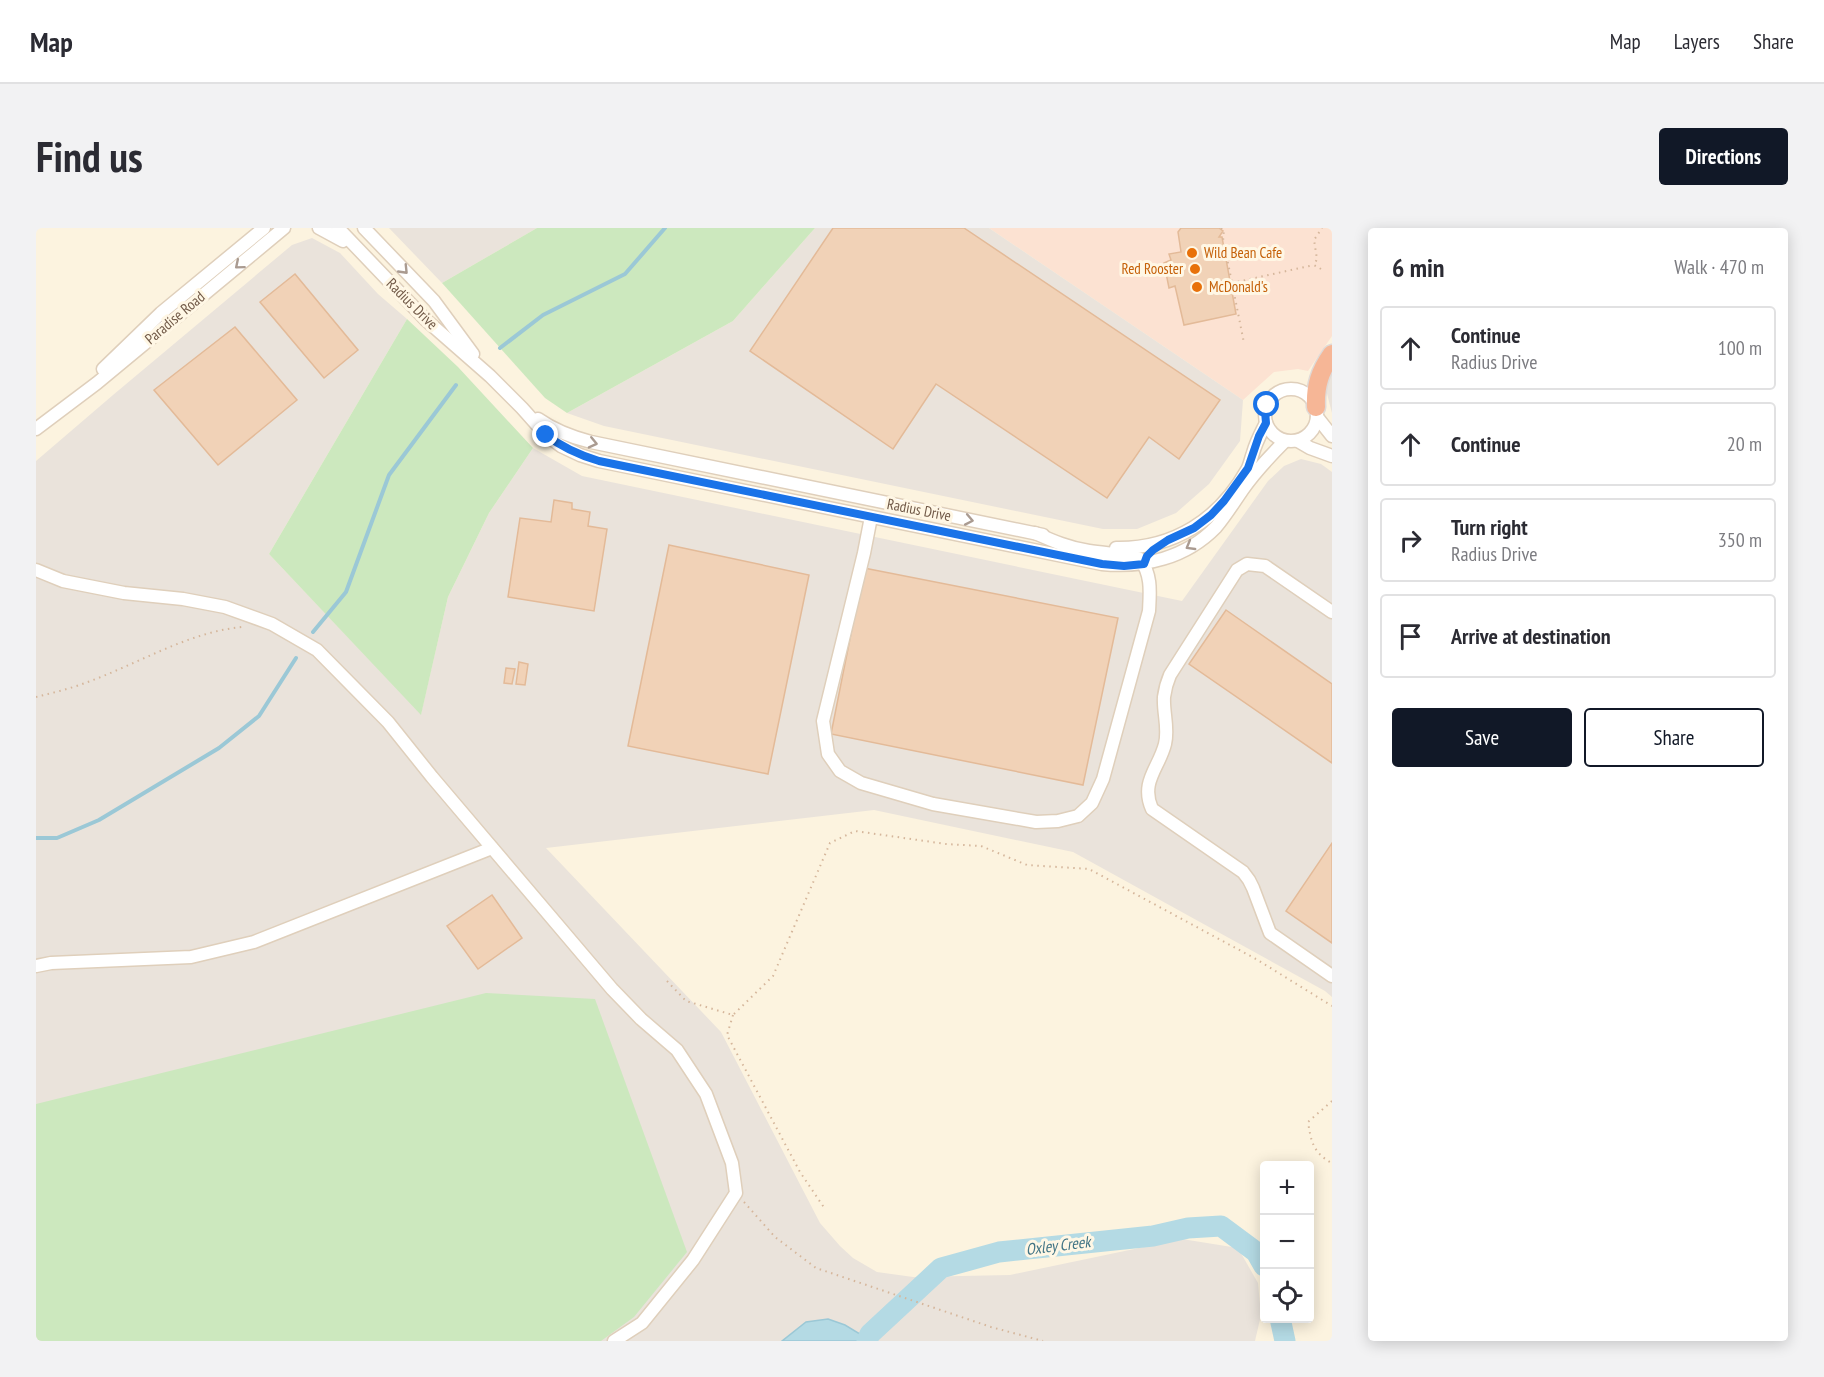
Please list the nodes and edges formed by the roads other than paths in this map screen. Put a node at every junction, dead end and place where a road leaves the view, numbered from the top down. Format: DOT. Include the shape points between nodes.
graph roads {
  1 [pos="264,228"];
  2 [pos="284,228"];
  3 [pos="319,228"];
  4 [pos="338,228"];
  5 [pos="364,228"];
  6 [pos="360,251"];
  7 [pos="1332,354"];
  8 [pos="490,376"];
  9 [pos="65,405"];
  10 [pos="522,408"];
  11 [pos="1316,412"];
  12 [pos="1266,423"];
  13 [pos="36,429"];
  14 [pos="1332,436"];
  15 [pos="1285,441"];
  16 [pos="1298,441"];
  17 [pos="1332,456"];
  18 [pos="712,468"];
  19 [pos="848,495"];
  20 [pos="816,505"];
  21 [pos="871,517"];
  22 [pos="1035,533"];
  23 [pos="950,534"];
  24 [pos="1168,540"];
  25 [pos="1144,564"];
  26 [pos="36,570"];
  27 [pos="1332,612"];
  28 [pos="492,848"];
  29 [pos="36,966"];
  30 [pos="1332,976"];
  31 [pos="614,1341"];
  1 -- 9 [label="street, Paradise Road" via="161,313"];
  2 -- 9 [label="street, Paradise Road, one-way" via="97,383"];
  3 -- 6 [label="street"];
  4 -- 6 [label="street, Radius Drive"];
  5 -- 8 [label="street, Radius Drive, one-way" via="434,301"];
  6 -- 8 [label="street, Radius Drive" via="426,320"];
  7 -- 11 [label="highway" via="1315,390"];
  8 -- 10 [label="street, Radius Drive"];
  9 -- 13 [label="street, Paradise Road"];
  10 -- 18 [label="street, Radius Drive, one-way" via="570,437"];
  10 -- 20 [label="street, Radius Drive" via="546,435 580,455"];
  11 -- 12 [label="street" via="1307,395 1287,390 1274,395 1267,405"];
  11 -- 14 [label="street"];
  11 -- 16 [label="street" via="1311,432"];
  12 -- 15 [label="street" via="1273,435"];
  12 -- 24 [label="street, Radius Drive" via="1248,468 1224,501 1194,528"];
  15 -- 16 [label="street"];
  15 -- 25 [label="street, Radius Drive, one-way" via="1215,527 1182,551"];
  16 -- 17 [label="street"];
  18 -- 19 [label="street, Radius Drive"];
  18 -- 20 [label="street" via="748,482 809,493"];
  19 -- 22 [label="street, Radius Drive, one-way"];
  19 -- 23 [label="street" via="851,505 858,508 922,522"];
  20 -- 21 [label="street, Radius Drive"];
  21 -- 23 [label="street, Radius Drive"];
  21 -- 25 [label="street" via="823,721 828,754 840,771 861,783 933,804 1036,822 1078,816 1092,803 1103,779 1149,611 1150,587"];
  22 -- 24 [label="street, Radius Drive" via="1108,547 1129,548"];
  22 -- 25 [label="street" via="1078,549 1134,556"];
  23 -- 25 [label="street, Radius Drive" via="1102,564"];
  24 -- 25 [label="street" via="1147,556"];
  26 -- 28 [label="street" via="63,581 124,593 225,607 292,634 317,650 388,722"];
  27 -- 30 [label="street" via="1265,566 1247,564 1237,570 1170,675 1164,699 1166,744 1147,793 1152,809 1243,872 1270,933"];
  28 -- 29 [label="street" via="254,942 191,957"];
  28 -- 31 [label="street" via="612,989 677,1050 706,1094 732,1163 736,1193 693,1260 642,1323"];
}
